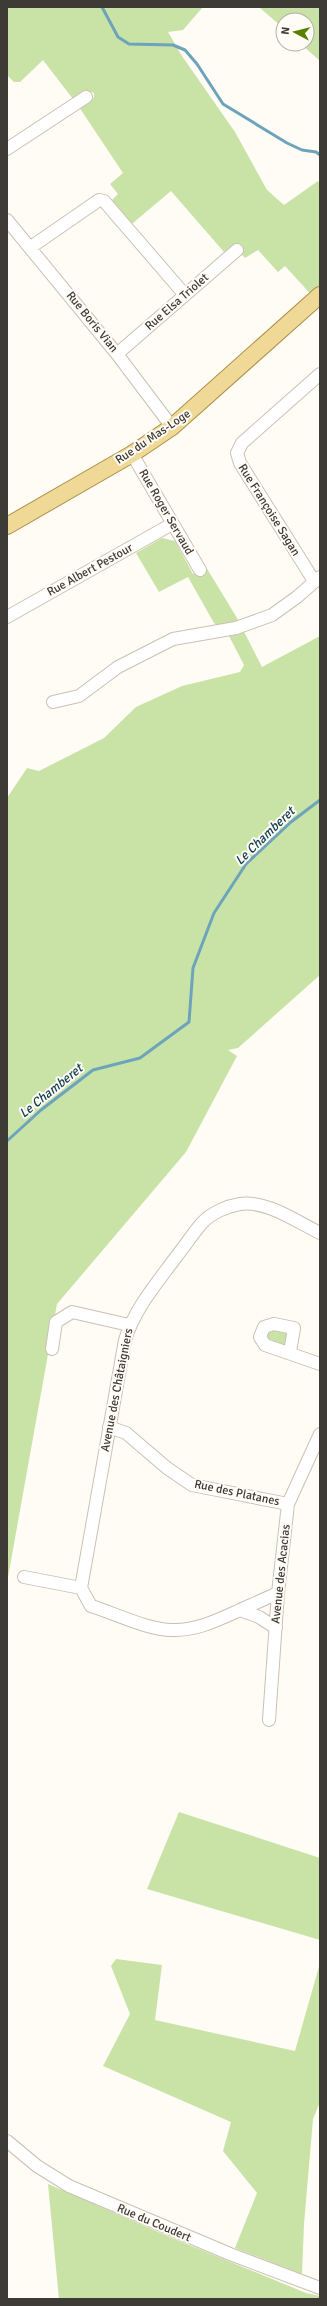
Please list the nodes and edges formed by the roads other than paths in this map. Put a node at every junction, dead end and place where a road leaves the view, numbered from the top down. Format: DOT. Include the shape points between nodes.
graph roads {
  1 [pos="86,97"];
  2 [pos="7,148"];
  3 [pos="7,220"];
  4 [pos="31,248"];
  5 [pos="237,250"];
  6 [pos="185,295"];
  7 [pos="320,295"];
  8 [pos="117,354"];
  9 [pos="320,374"];
  10 [pos="172,427"];
  11 [pos="132,454"];
  12 [pos="172,524"];
  13 [pos="7,526"];
  14 [pos="200,570"];
  15 [pos="317,579"];
  16 [pos="7,617"];
  17 [pos="53,702"];
  18 [pos="320,1233"];
  19 [pos="129,1326"];
  20 [pos="52,1348"];
  21 [pos="290,1352"];
  22 [pos="320,1364"];
  23 [pos="109,1427"];
  24 [pos="320,1434"];
  25 [pos="288,1504"];
  26 [pos="24,1577"];
  27 [pos="80,1588"];
  28 [pos="278,1593"];
  29 [pos="240,1610"];
  30 [pos="276,1628"];
  31 [pos="269,1720"];
  32 [pos="7,2141"];
  33 [pos="315,2287"];
  1 -- 2 [label="street"];
  3 -- 4 [label="street, Rue Boris Vian"];
  4 -- 6 [label="street" via="99,200 104,201"];
  4 -- 8 [label="street, Rue Boris Vian"];
  5 -- 6 [label="street, Rue Elsa Triolet"];
  6 -- 8 [label="street, Rue Elsa Triolet"];
  7 -- 10 [label="main road, Rue du Mas-Loge"];
  8 -- 10 [label="street, Rue Boris Vian"];
  9 -- 15 [label="street, Rue Françoise Sagan" via="242,443 237,453 240,463"];
  10 -- 11 [label="main road, Rue du Mas-Loge"];
  11 -- 12 [label="street, Rue Roger Servaud"];
  11 -- 13 [label="main road, Rue du Mas-Loge"];
  12 -- 14 [label="street, Rue Roger Servaud"];
  12 -- 16 [label="street, Rue Albert Pestour"];
  15 -- 17 [label="street" via="272,615 236,628 173,639 118,667 80,696"];
  18 -- 19 [label="street, Avenue des Châtaigniers" via="258,1205 241,1204 223,1209 203,1222 142,1302"];
  19 -- 20 [label="street" via="72,1312 56,1322"];
  19 -- 23 [label="street, Avenue des Châtaigniers"];
  21 -- 22 [label="street"];
  23 -- 25 [label="street, Rue des Platanes" via="126,1433 167,1468 192,1485"];
  23 -- 27 [label="street, Avenue des Châtaigniers"];
  24 -- 25 [label="street, Avenue des Acacias"];
  25 -- 28 [label="street, Avenue des Acacias"];
  26 -- 27 [label="street"];
  27 -- 29 [label="street" via="91,1606 170,1630 186,1630 214,1622"];
  28 -- 29 [label="street"];
  28 -- 30 [label="street, Avenue des Acacias"];
  29 -- 30 [label="street" via="259,1617"];
  30 -- 31 [label="street, Avenue des Acacias"];
  32 -- 33 [label="street, Rue du Coudert" via="37,2166 68,2186"];
}
